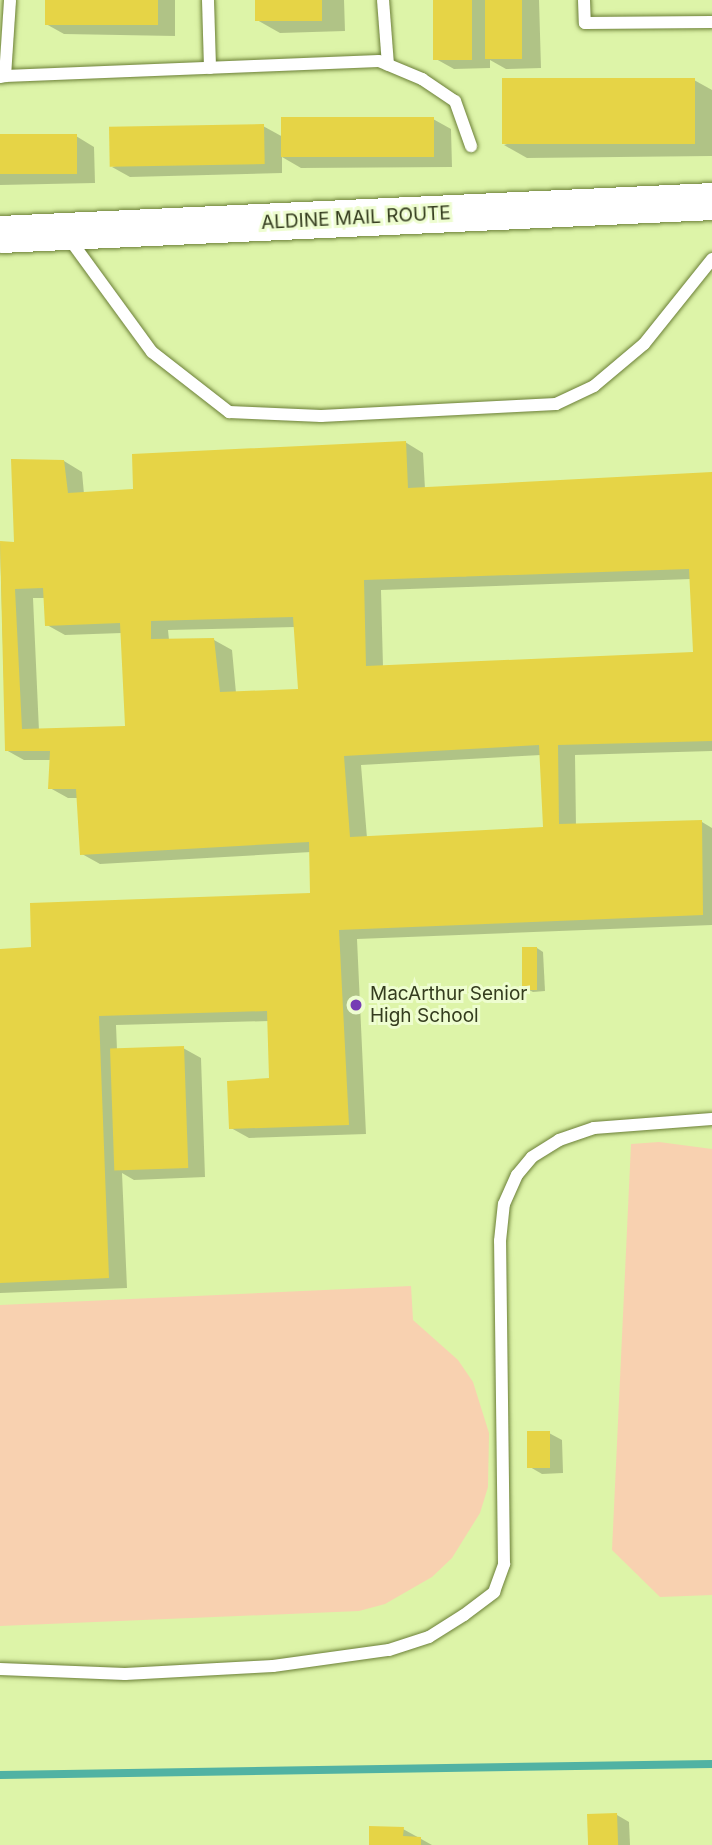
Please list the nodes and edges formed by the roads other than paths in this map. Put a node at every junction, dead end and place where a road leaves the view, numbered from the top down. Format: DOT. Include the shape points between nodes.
graph roads {
  1 [pos="10,0"];
  2 [pos="208,0"];
  3 [pos="383,0"];
  4 [pos="584,0"];
  5 [pos="712,22"];
  6 [pos="388,65"];
  7 [pos="210,68"];
  8 [pos="3,76"];
  9 [pos="471,146"];
  10 [pos="712,201"];
  11 [pos="64,231"];
  12 [pos="0,234"];
  13 [pos="712,259"];
  14 [pos="712,1119"];
  15 [pos="0,1669"];
  1 -- 8 [label="lane"];
  2 -- 7 [label="lane"];
  3 -- 6 [label="lane"];
  4 -- 5 [label="lane" via="585,23"];
  6 -- 7 [label="lane" via="379,61"];
  6 -- 9 [label="lane" via="455,101"];
  7 -- 8 [label="lane"];
  10 -- 11 [label="main road, ALDINE MAIL ROUTE"];
  11 -- 12 [label="main road, ALDINE MAIL ROUTE"];
  11 -- 13 [label="lane" via="152,352 229,412 308,416 556,404 594,386 644,344"];
  14 -- 15 [label="lane" via="594,1128 550,1145 517,1175 504,1204 500,1241 504,1564 494,1592 429,1637 389,1650 273,1666 125,1674"];
}
